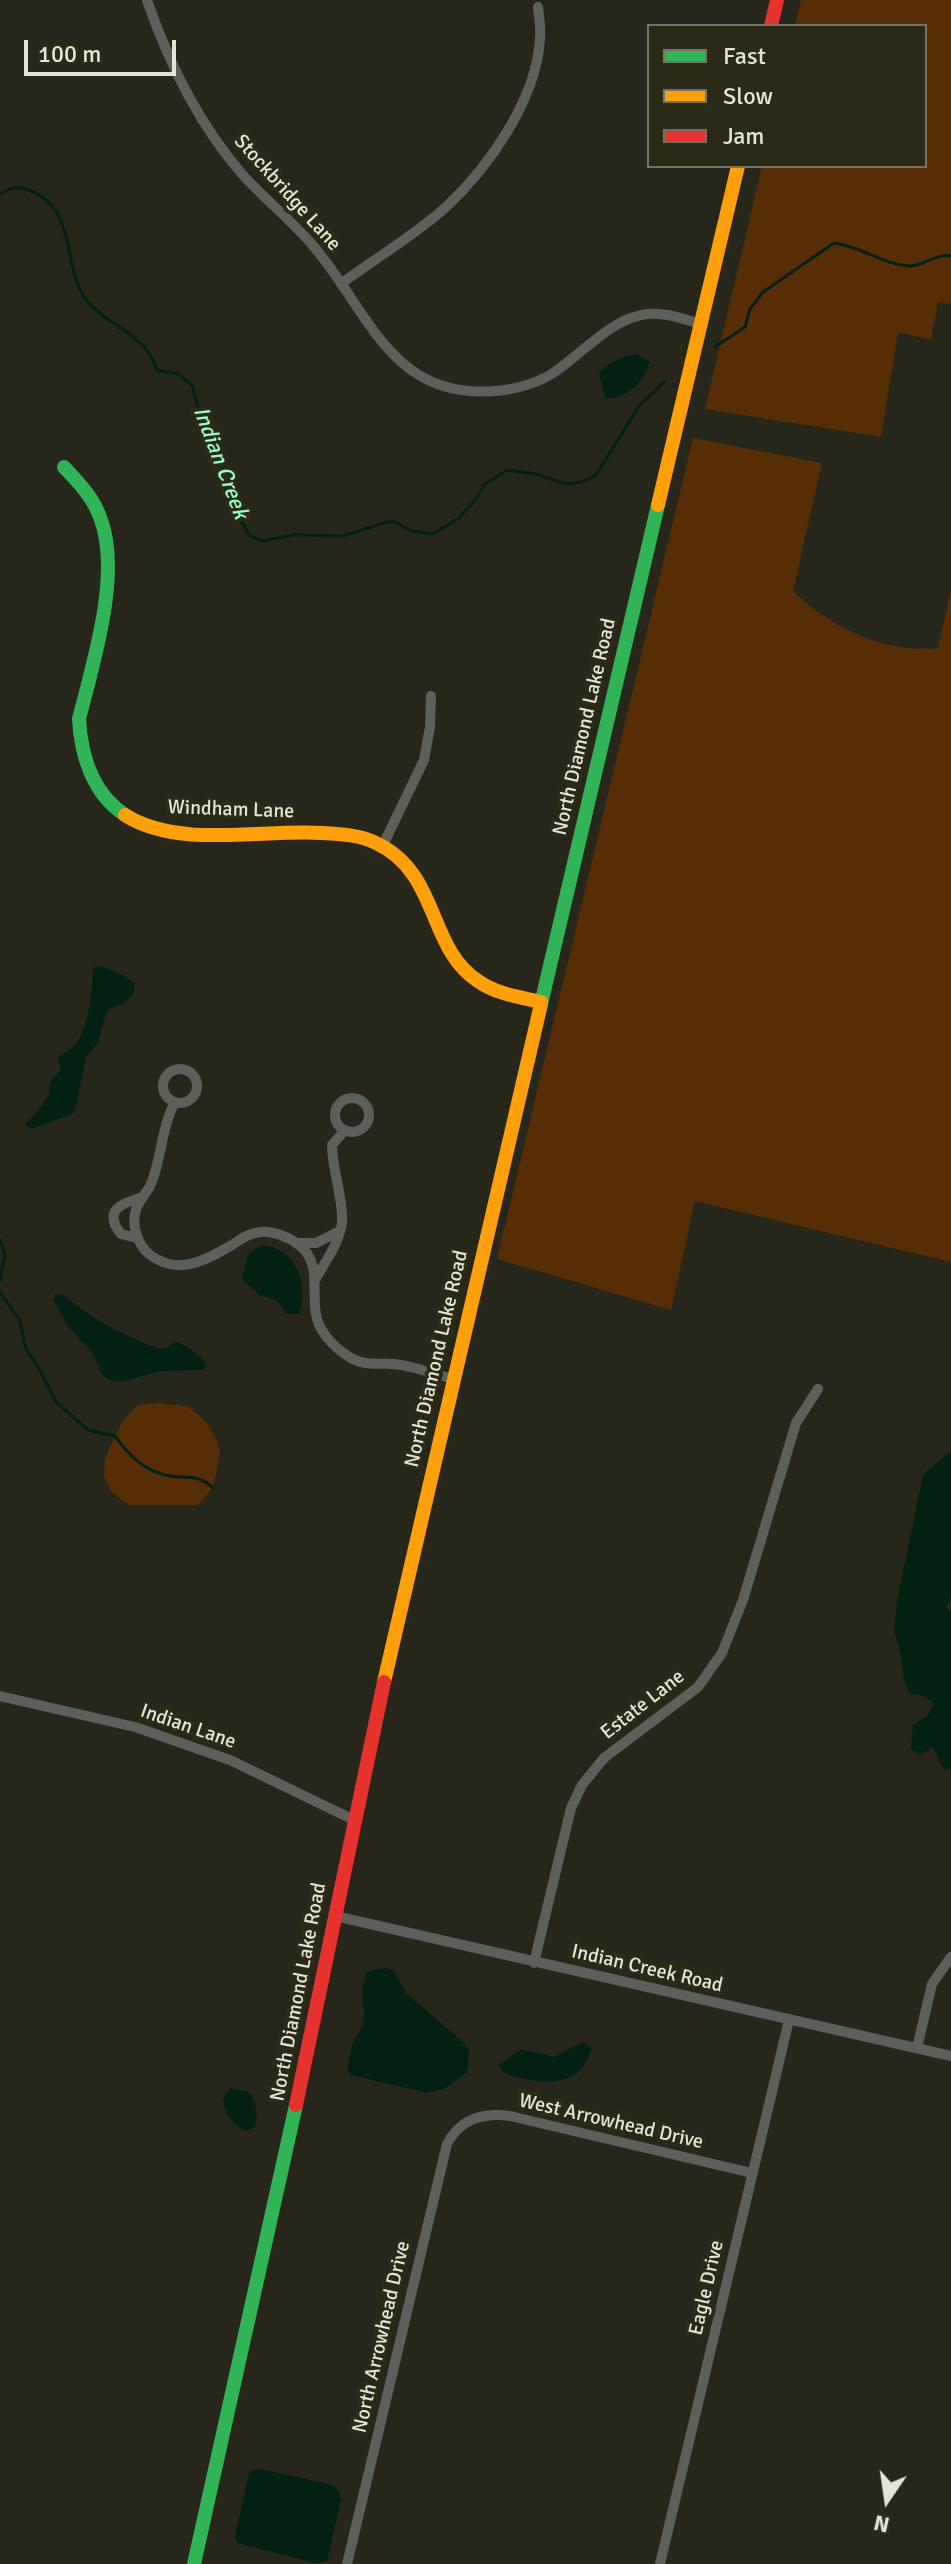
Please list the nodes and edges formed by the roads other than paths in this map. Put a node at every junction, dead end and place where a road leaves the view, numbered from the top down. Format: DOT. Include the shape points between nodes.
graph roads {
  1 [pos="147,0"];
  2 [pos="777,0"];
  3 [pos="538,7"];
  4 [pos="771,24"];
  5 [pos="738,168"];
  6 [pos="342,283"];
  7 [pos="701,324"];
  8 [pos="64,467"];
  9 [pos="431,696"];
  10 [pos="383,845"];
  11 [pos="541,1002"];
  12 [pos="175,1102"];
  13 [pos="345,1130"];
  14 [pos="143,1197"];
  15 [pos="340,1231"];
  16 [pos="137,1238"];
  17 [pos="298,1243"];
  18 [pos="315,1280"];
  19 [pos="453,1379"];
  20 [pos="818,1389"];
  21 [pos="0,1696"];
  22 [pos="354,1820"];
  23 [pos="335,1916"];
  24 [pos="951,1957"];
  25 [pos="534,1963"];
  26 [pos="789,2020"];
  27 [pos="917,2048"];
  28 [pos="951,2056"];
  29 [pos="463,2125"];
  30 [pos="752,2173"];
  31 [pos="194,2564"];
  32 [pos="347,2564"];
  33 [pos="660,2564"];
  1 -- 6 [label="street, Stockbridge Lane" via="163,46 211,133"];
  2 -- 4 [label="street"];
  3 -- 6 [label="street" via="535,68 511,126 489,159 443,209"];
  5 -- 7 [label="street, North Diamond Lake Road"];
  6 -- 7 [label="street, Stockbridge Lane" via="391,354 413,371 457,389 527,385 553,373 629,318 663,314"];
  7 -- 11 [label="street, North Diamond Lake Road"];
  8 -- 10 [label="street, Windham Lane" via="85,489 101,518 107,555 107,602 79,734 88,769 112,804 151,827 336,834"];
  9 -- 10 [label="street" via="424,760"];
  10 -- 11 [label="street" via="426,892 461,967 492,989"];
  11 -- 19 [label="street, North Diamond Lake Road"];
  12 -- 14 [label="street"];
  13 -- 15 [label="street" via="332,1145 343,1219"];
  14 -- 16 [label="street" via="136,1210"];
  14 -- 16 [label="street" via="125,1202 113,1215 121,1234"];
  15 -- 17 [label="street" via="316,1243"];
  15 -- 18 [label="street"];
  16 -- 17 [label="street" via="157,1260 188,1267 261,1231"];
  17 -- 18 [label="street"];
  18 -- 19 [label="street" via="316,1319 325,1336 349,1358"];
  19 -- 22 [label="street, North Diamond Lake Road"];
  20 -- 25 [label="street, Estate Lane" via="796,1423 722,1653 698,1687 615,1748 582,1785 571,1808"];
  21 -- 22 [label="street, Indian Lane" via="135,1727 230,1760"];
  22 -- 23 [label="street, North Diamond Lake Road"];
  23 -- 25 [label="street, Indian Creek Road"];
  23 -- 31 [label="street, North Diamond Lake Road"];
  24 -- 27 [label="street" via="932,1984"];
  25 -- 26 [label="street, Indian Creek Road"];
  26 -- 27 [label="street, Indian Creek Road"];
  26 -- 30 [label="street, Eagle Drive"];
  27 -- 28 [label="street, Indian Creek Road"];
  29 -- 30 [label="street, West Arrowhead Drive" via="480,2116 510,2116"];
  29 -- 32 [label="street, North Arrowhead Drive" via="447,2144"];
  30 -- 33 [label="street, Eagle Drive"];
}
